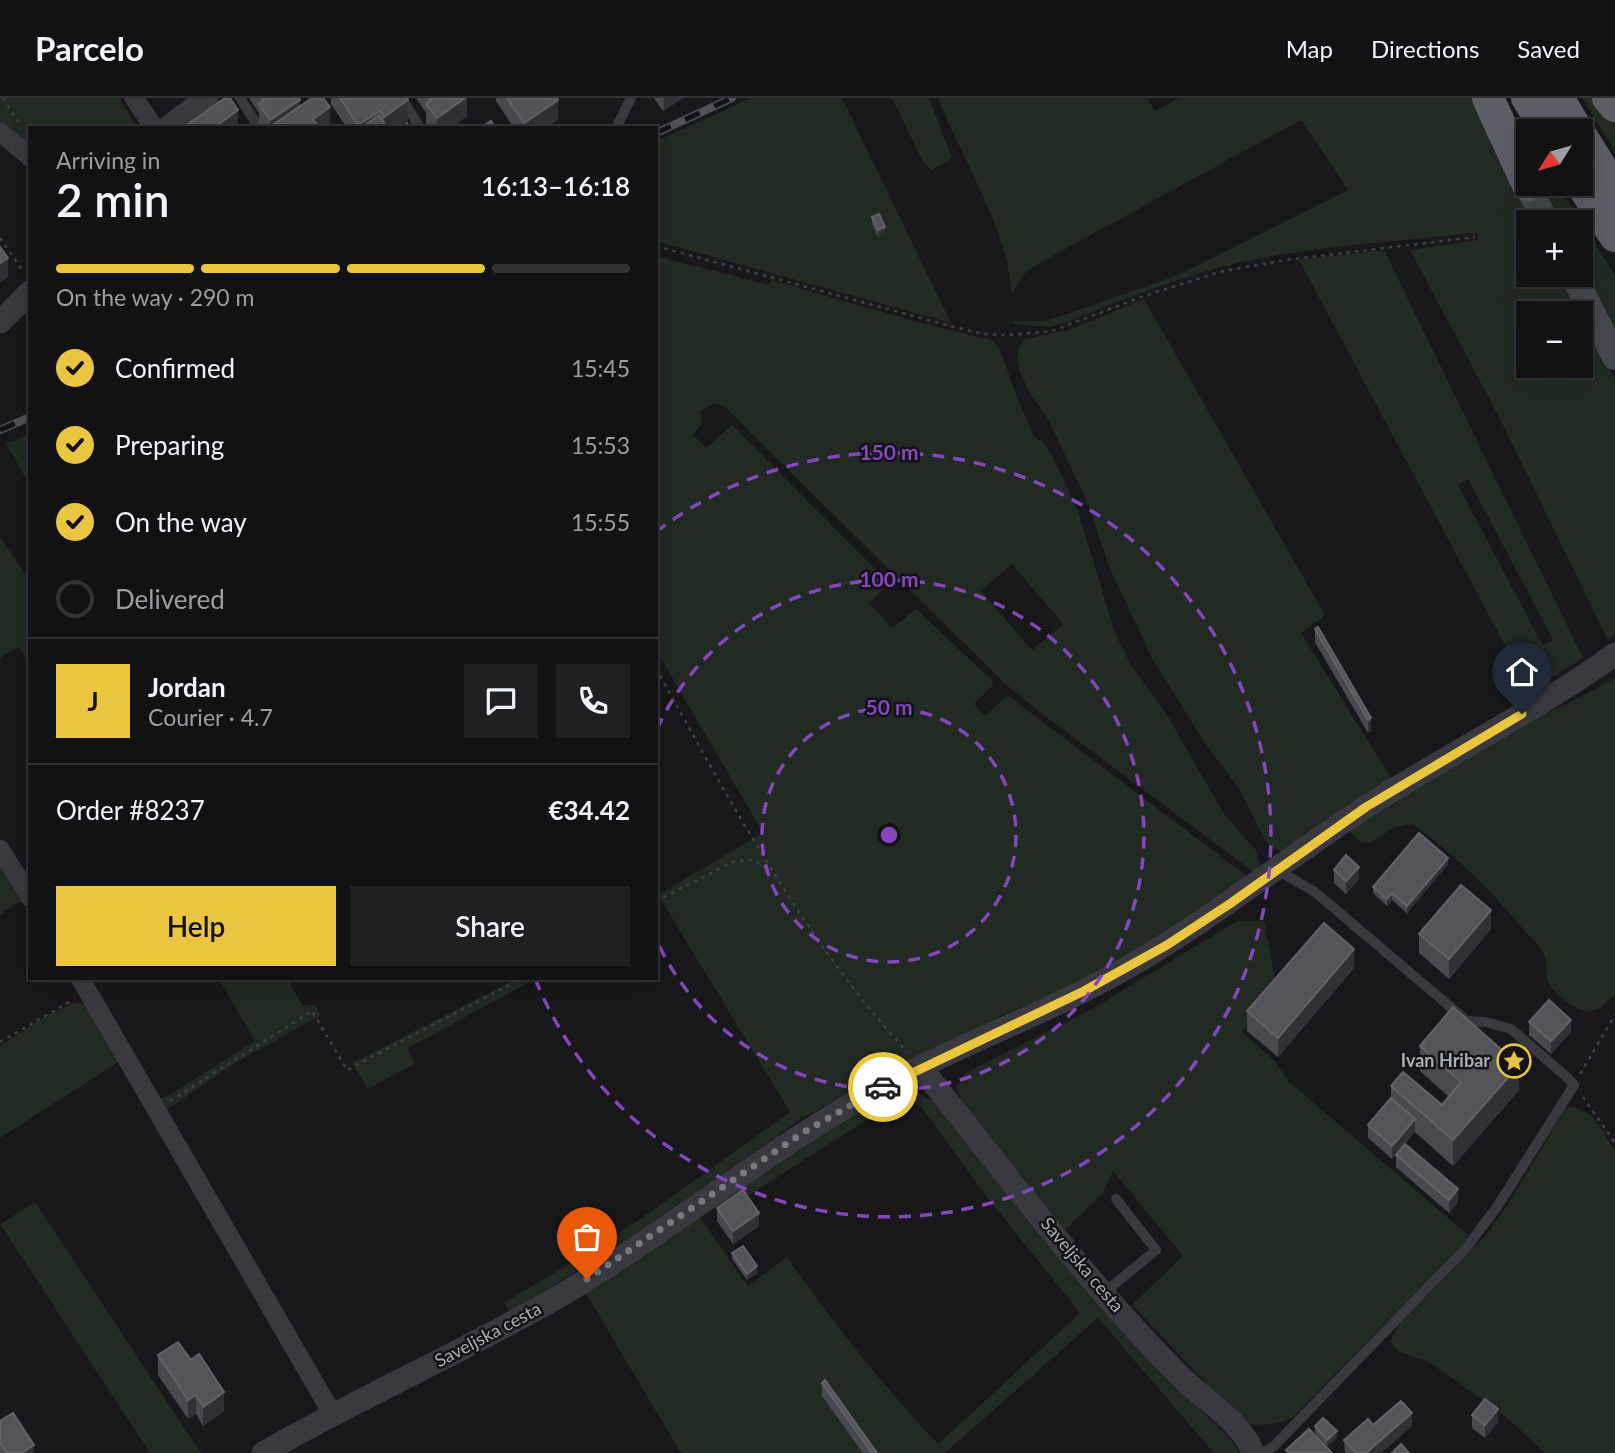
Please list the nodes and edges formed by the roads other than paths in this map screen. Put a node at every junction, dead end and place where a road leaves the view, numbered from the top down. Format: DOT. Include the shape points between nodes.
graph roads {
  1 [pos="134,98"];
  2 [pos="207,98"];
  3 [pos="240,98"];
  4 [pos="402,98"];
  5 [pos="631,98"];
  6 [pos="1479,98"];
  7 [pos="1488,98"];
  8 [pos="1527,98"];
  9 [pos="1558,98"];
  10 [pos="1608,98"];
  11 [pos="1615,106"];
  12 [pos="1540,119"];
  13 [pos="1571,119"];
  14 [pos="153,126"];
  15 [pos="170,126"];
  16 [pos="257,126"];
  17 [pos="419,126"];
  18 [pos="617,126"];
  19 [pos="0,132"];
  20 [pos="28,155"];
  21 [pos="1593,155"];
  22 [pos="1516,159"];
  23 [pos="1516,164"];
  24 [pos="1615,190"];
  25 [pos="1589,196"];
  26 [pos="1615,236"];
  27 [pos="27,282"];
  28 [pos="1579,287"];
  29 [pos="0,322"];
  30 [pos="1615,357"];
  31 [pos="1615,654"];
  32 [pos="0,849"];
  33 [pos="1276,870"];
  34 [pos="28,894"];
  35 [pos="81,980"];
  36 [pos="921,1068"];
  37 [pos="1116,1199"];
  38 [pos="1104,1293"];
  39 [pos="333,1415"];
  40 [pos="263,1453"];
  41 [pos="1253,1453"];
  42 [pos="1263,1453"];
  1 -- 14 [label="street"];
  2 -- 15 [label="street"];
  3 -- 16 [label="lane"];
  4 -- 17 [label="lane"];
  5 -- 18 [label="lane"];
  6 -- 23 [label="main road"];
  7 -- 22 [label="highway"];
  8 -- 12 [label="highway"];
  9 -- 13 [label="highway"];
  10 -- 11 [label="highway"];
  19 -- 20 [label="street"];
  21 -- 24 [label="highway"];
  25 -- 26 [label="highway"];
  27 -- 29 [label="street"];
  28 -- 30 [label="main road"];
  31 -- 33 [label="street, Saveljska cesta" via="1366,807"];
  32 -- 34 [label="street"];
  33 -- 36 [label="street, Saveljska cesta" via="1122,971"];
  33 -- 42 [label="lane" via="1315,892 1467,1021 1511,1029 1574,1085 1467,1247"];
  35 -- 39 [label="street"];
  36 -- 38 [label="street, Saveljska cesta"];
  36 -- 39 [label="street, Saveljska cesta" via="804,1132 555,1298"];
  37 -- 38 [label="lane" via="1156,1250"];
  38 -- 41 [label="street, Saveljska cesta" via="1178,1375 1241,1431"];
  39 -- 40 [label="street, Saveljska cesta"];
}
